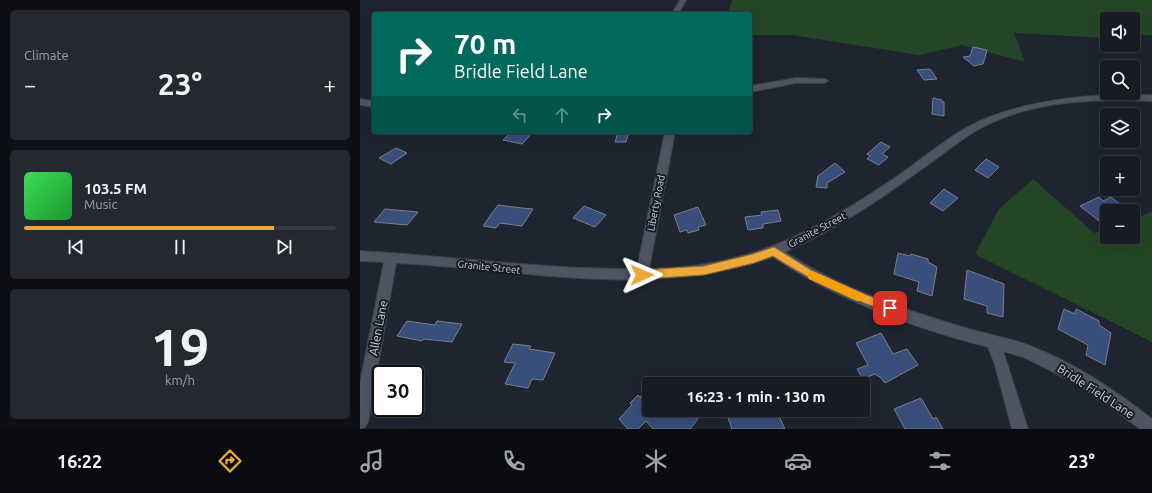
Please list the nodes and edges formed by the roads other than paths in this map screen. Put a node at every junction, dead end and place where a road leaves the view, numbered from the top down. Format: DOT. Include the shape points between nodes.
graph roads {
  1 [pos="683,0"];
  2 [pos="676,12"];
  3 [pos="824,81"];
  4 [pos="752,89"];
  5 [pos="1152,98"];
  6 [pos="360,102"];
  7 [pos="372,104"];
  8 [pos="670,134"];
  9 [pos="774,251"];
  10 [pos="360,256"];
  11 [pos="391,257"];
  12 [pos="642,275"];
  13 [pos="993,342"];
  14 [pos="360,422"];
  15 [pos="1020,429"];
  16 [pos="1152,429"];
  1 -- 2 [label="street"];
  3 -- 4 [label="street" via="793,81"];
  5 -- 9 [label="street, Granite Street" via="1106,97 1063,101 981,124 849,214 809,236"];
  6 -- 7 [label="street"];
  8 -- 12 [label="street, Liberty Road"];
  9 -- 12 [label="street, Granite Street" via="704,270"];
  9 -- 13 [label="street, Bridle Field Lane" via="811,275 850,293"];
  10 -- 11 [label="street, Granite Street"];
  11 -- 12 [label="street, Granite Street" via="574,275"];
  11 -- 14 [label="street, Allen Lane"];
  13 -- 15 [label="street"];
  13 -- 16 [label="street, Bridle Field Lane" via="1027,352 1070,371 1122,404"];
}
